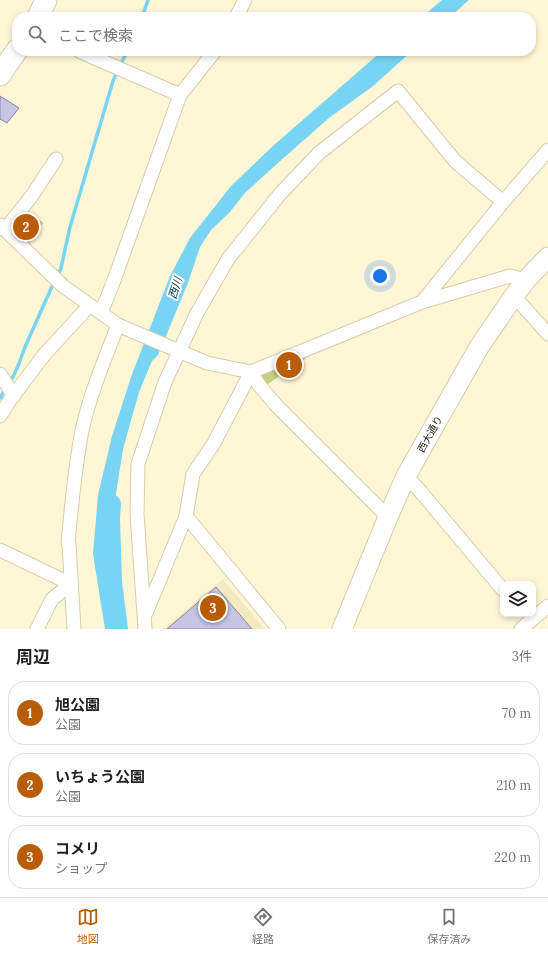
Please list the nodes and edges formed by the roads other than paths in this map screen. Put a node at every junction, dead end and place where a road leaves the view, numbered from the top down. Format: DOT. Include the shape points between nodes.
graph roads {
  1 [pos="46,0"];
  2 [pos="245,0"];
  3 [pos="40,12"];
  4 [pos="239,12"];
  5 [pos="13,56"];
  6 [pos="90,56"];
  7 [pos="211,56"];
  8 [pos="0,75"];
  9 [pos="180,95"];
  10 [pos="548,150"];
  11 [pos="56,160"];
  12 [pos="503,202"];
  13 [pos="3,227"];
  14 [pos="548,257"];
  15 [pos="526,280"];
  16 [pos="514,296"];
  17 [pos="422,302"];
  18 [pos="90,305"];
  19 [pos="101,314"];
  20 [pos="118,325"];
  21 [pos="548,334"];
  22 [pos="176,350"];
  23 [pos="251,372"];
  24 [pos="0,374"];
  25 [pos="14,396"];
  26 [pos="0,416"];
  27 [pos="406,476"];
  28 [pos="186,516"];
  29 [pos="388,517"];
  30 [pos="0,550"];
  31 [pos="71,584"];
  32 [pos="500,586"];
  33 [pos="548,606"];
  34 [pos="145,623"];
  35 [pos="528,623"];
  36 [pos="37,629"];
  37 [pos="74,629"];
  38 [pos="279,629"];
  39 [pos="342,629"];
  1 -- 3 [label="main road"];
  2 -- 4 [label="street"];
  5 -- 8 [label="main road"];
  6 -- 9 [label="street"];
  7 -- 9 [label="street"];
  9 -- 19 [label="street"];
  10 -- 12 [label="street"];
  11 -- 13 [label="street" via="31,198"];
  12 -- 17 [label="street"];
  12 -- 22 [label="street" via="455,161 398,90 319,153 280,194 228,259"];
  13 -- 18 [label="street" via="62,286"];
  14 -- 15 [label="street, 西大通り"];
  15 -- 16 [label="street, 西大通り"];
  15 -- 17 [label="street" via="510,276"];
  16 -- 21 [label="street"];
  16 -- 27 [label="street, 西大通り" via="479,347"];
  17 -- 23 [label="street"];
  18 -- 19 [label="street"];
  18 -- 25 [label="street" via="44,355"];
  19 -- 20 [label="street"];
  20 -- 22 [label="street"];
  20 -- 31 [label="street" via="102,363 83,426 68,542"];
  22 -- 23 [label="street" via="206,363"];
  22 -- 34 [label="street" via="138,464 137,514"];
  23 -- 28 [label="street" via="214,443 193,474"];
  23 -- 29 [label="street" via="276,405"];
  24 -- 25 [label="street"];
  25 -- 26 [label="street"];
  27 -- 29 [label="street, 西大通り"];
  27 -- 32 [label="street"];
  28 -- 34 [label="street"];
  28 -- 38 [label="street"];
  29 -- 39 [label="street, 西大通り"];
  30 -- 31 [label="street"];
  31 -- 36 [label="street" via="52,599"];
  31 -- 37 [label="street"];
  33 -- 35 [label="street"];
}
